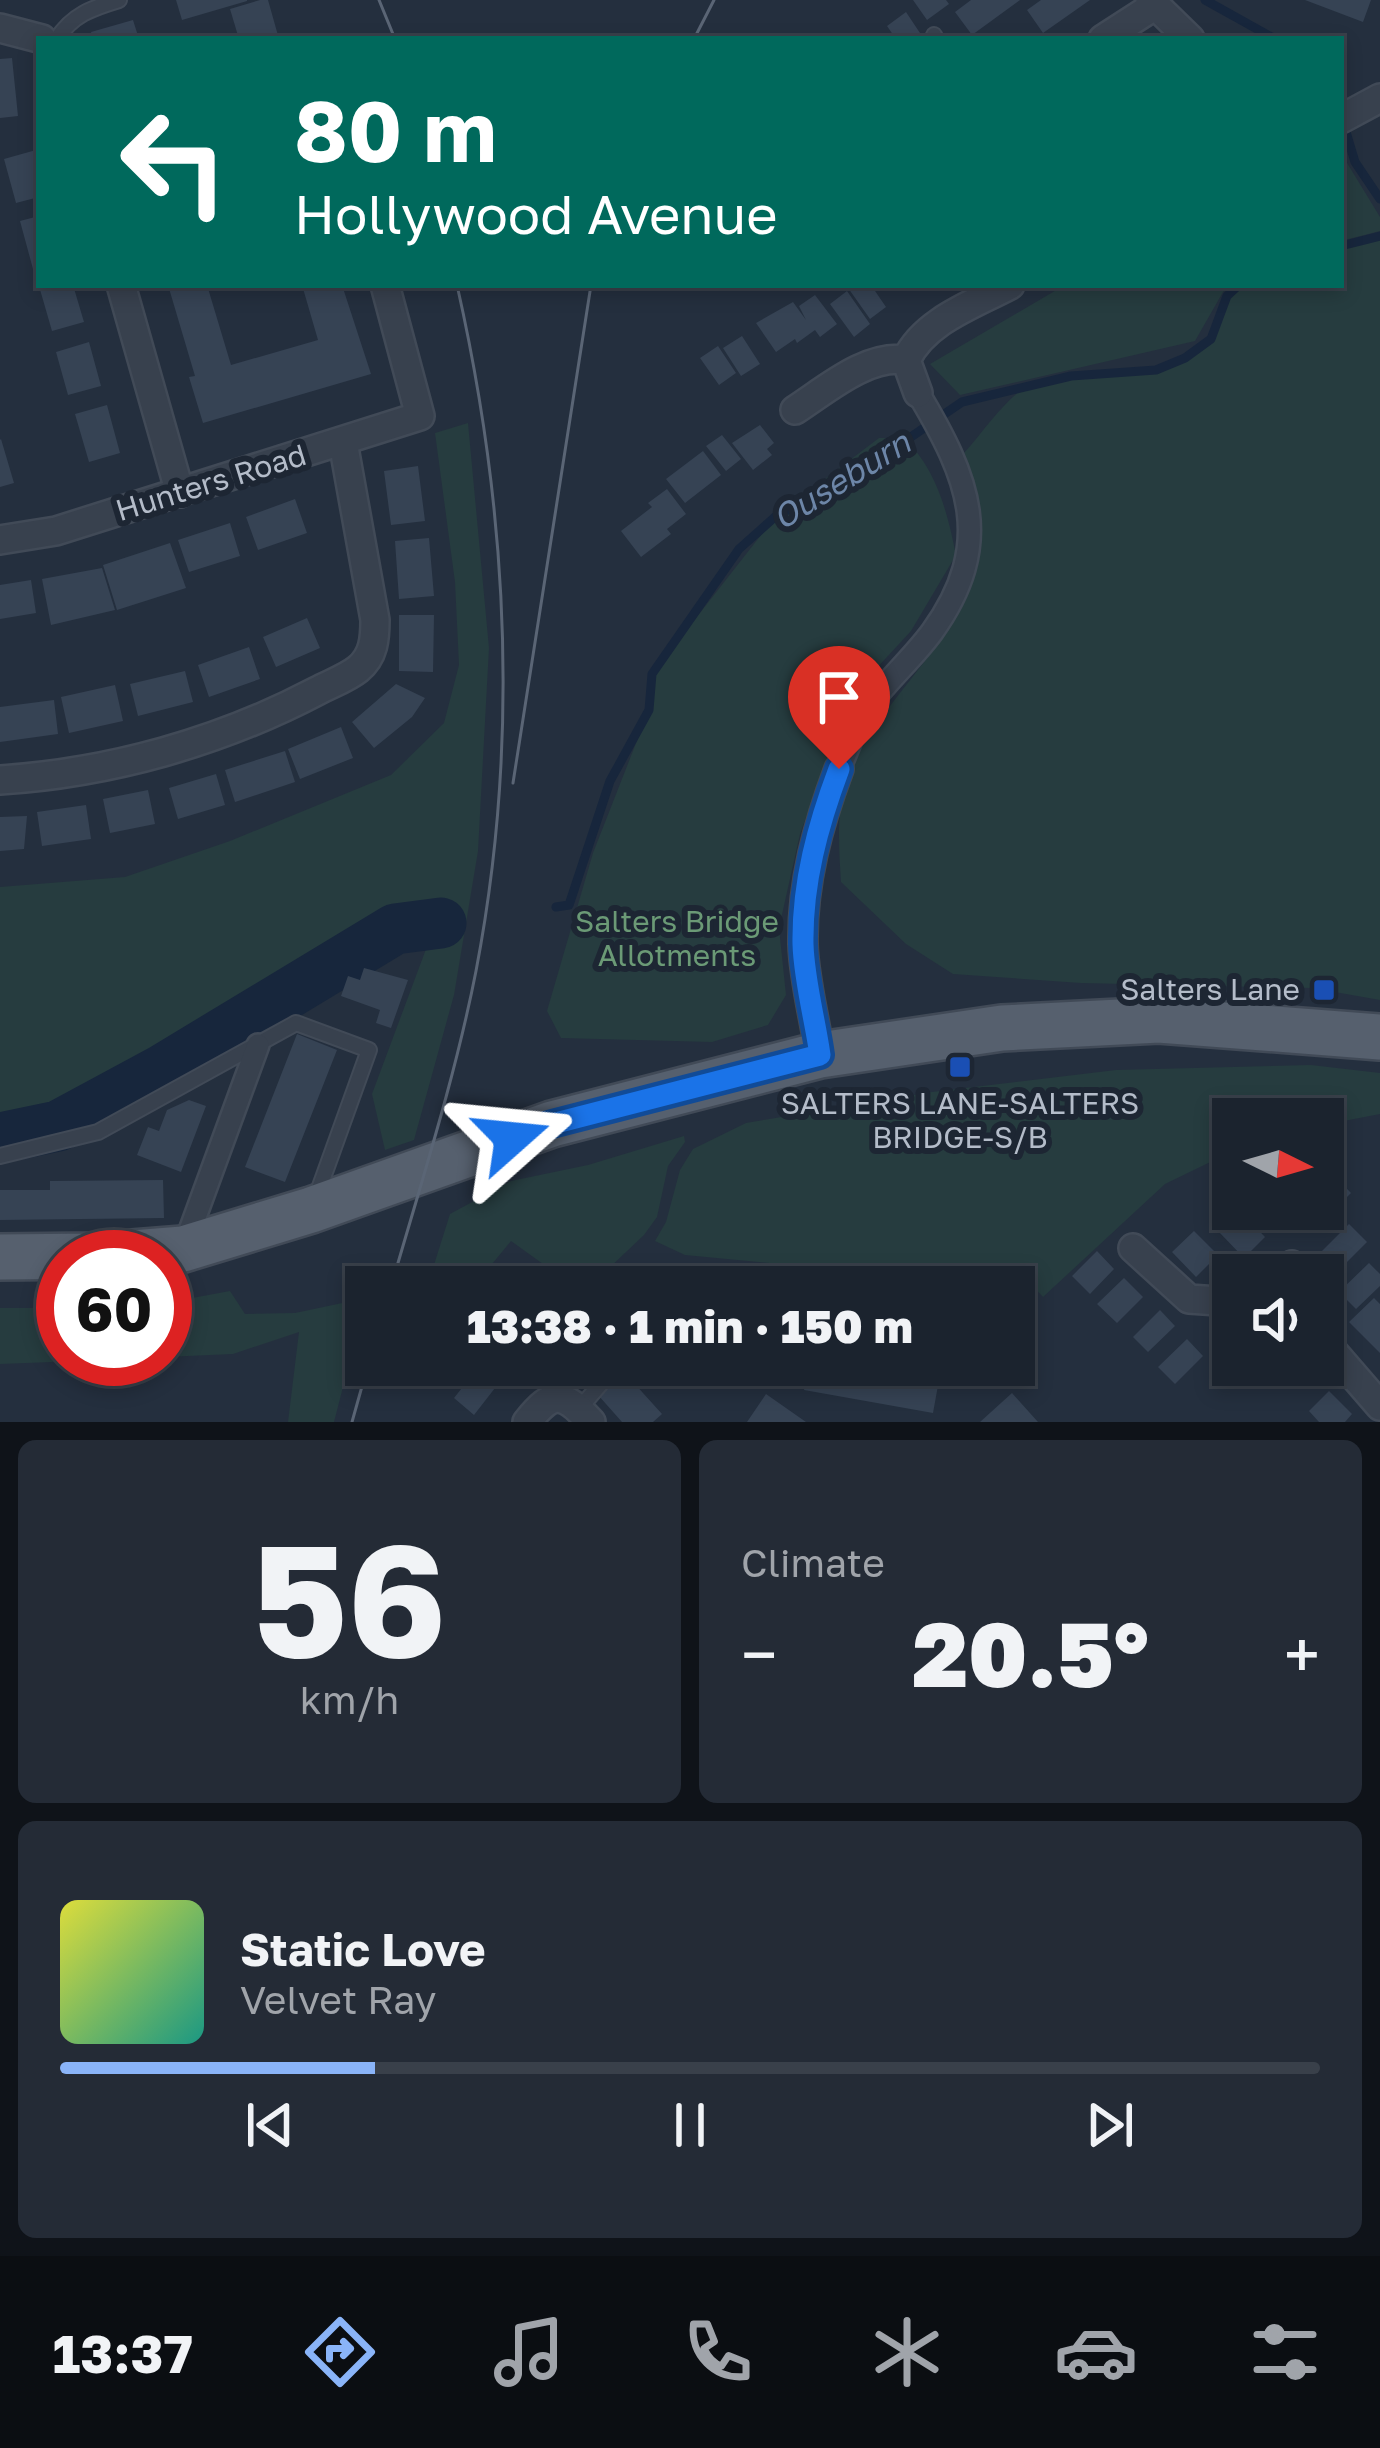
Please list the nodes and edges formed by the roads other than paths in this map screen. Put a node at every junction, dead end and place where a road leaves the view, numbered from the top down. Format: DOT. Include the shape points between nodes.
graph roads {
  1 [pos="118,0"];
  2 [pos="1152,3"];
  3 [pos="0,28"];
  4 [pos="59,36"];
  5 [pos="1107,36"];
  6 [pos="1187,36"];
  7 [pos="36,37"];
  8 [pos="1380,98"];
  9 [pos="1346,116"];
  10 [pos="122,288"];
  11 [pos="386,288"];
  12 [pos="1005,288"];
  13 [pos="905,360"];
  14 [pos="917,393"];
  15 [pos="795,410"];
  16 [pos="344,442"];
  17 [pos="180,493"];
  18 [pos="0,540"];
  19 [pos="839,769"];
  20 [pos="0,780"];
  21 [pos="1380,1037"];
  22 [pos="259,1045"];
  23 [pos="820,1055"];
  24 [pos="0,1156"];
  25 [pos="311,1210"];
  26 [pos="190,1230"];
  27 [pos="192,1246"];
  28 [pos="1132,1248"];
  29 [pos="0,1257"];
  30 [pos="36,1257"];
  31 [pos="1212,1301"];
  32 [pos="1344,1364"];
  33 [pos="603,1386"];
  34 [pos="1380,1406"];
  35 [pos="585,1416"];
  36 [pos="527,1422"];
  1 -- 4 [label="lane" via="70,20"];
  2 -- 5 [label="street"];
  2 -- 6 [label="street"];
  3 -- 7 [label="street"];
  8 -- 9 [label="street"];
  10 -- 17 [label="street"];
  11 -- 16 [label="street, Hunters Road" via="420,416"];
  12 -- 13 [label="street" via="927,331"];
  13 -- 14 [label="street"];
  13 -- 15 [label="street" via="871,363"];
  14 -- 19 [label="street" via="966,496 965,575 930,635 862,716"];
  16 -- 17 [label="street, Hunters Road"];
  16 -- 20 [label="street" via="375,620 374,646 359,668 204,740 108,766"];
  17 -- 18 [label="street, Hunters Road"];
  19 -- 23 [label="street" via="820,821 803,946"];
  21 -- 23 [label="main road" via="1159,1020 1002,1028"];
  22 -- 24 [label="lane" via="98,1132"];
  22 -- 25 [label="lane" via="296,1023 369,1050"];
  22 -- 26 [label="street"];
  23 -- 25 [label="main road" via="552,1124"];
  25 -- 27 [label="main road"];
  28 -- 31 [label="street" via="1189,1299"];
  29 -- 30 [label="main road"];
  32 -- 34 [label="street"];
  33 -- 35 [label="lane"];
  35 -- 36 [label="street" via="562,1399 546,1399"];
}
